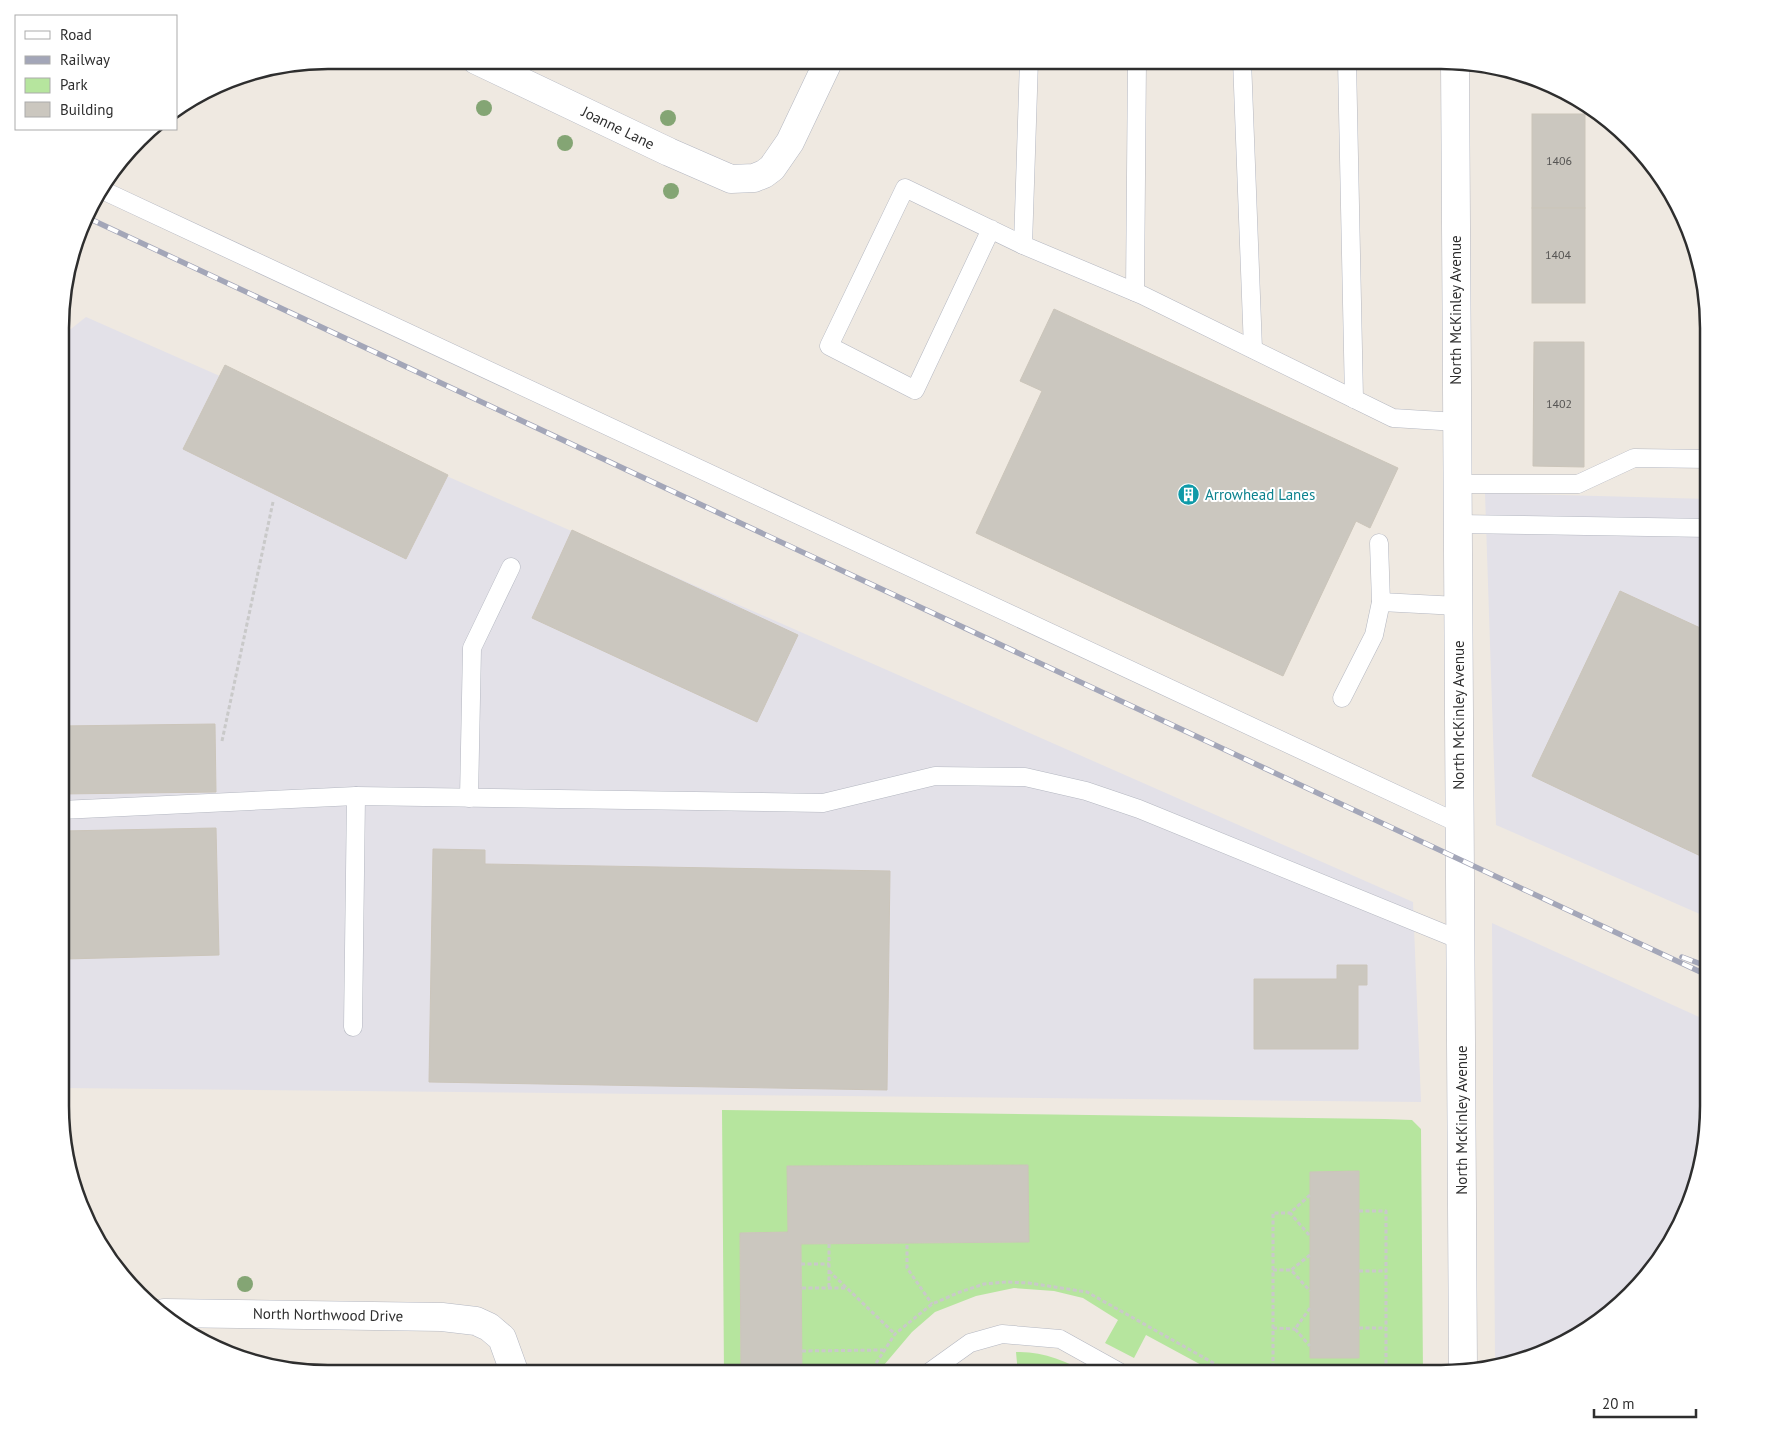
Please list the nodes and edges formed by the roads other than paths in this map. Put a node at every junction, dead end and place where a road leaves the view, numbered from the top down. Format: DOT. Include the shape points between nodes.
graph roads {
  1 [pos="495,69"];
  2 [pos="825,69"];
  3 [pos="1028,69"];
  4 [pos="1138,69"];
  5 [pos="1242,69"];
  6 [pos="1347,69"];
  7 [pos="1455,69"];
  8 [pos="107,192"];
  9 [pos="991,229"];
  10 [pos="1022,244"];
  11 [pos="1135,292"];
  12 [pos="1253,349"];
  13 [pos="1354,399"];
  14 [pos="1457,422"];
  15 [pos="1700,459"];
  16 [pos="1457,484"];
  17 [pos="1458,524"];
  18 [pos="1700,528"];
  19 [pos="1379,544"];
  20 [pos="511,567"];
  21 [pos="1381,602"];
  22 [pos="1458,606"];
  23 [pos="1342,698"];
  24 [pos="356,796"];
  25 [pos="469,798"];
  26 [pos="69,810"];
  27 [pos="1460,824"];
  28 [pos="1460,940"];
  29 [pos="353,1027"];
  30 [pos="172,1313"];
  31 [pos="1463,1364"];
  32 [pos="512,1365"];
  33 [pos="939,1365"];
  34 [pos="1107,1365"];
  1 -- 2 [label="street, Joanne Lane" via="731,179 754,178 772,168 790,142"];
  3 -- 10 [label="lane"];
  4 -- 11 [label="lane"];
  5 -- 12 [label="lane"];
  6 -- 13 [label="lane"];
  7 -- 14 [label="street, North McKinley Avenue"];
  8 -- 27 [label="lane"];
  9 -- 9 [label="lane" via="905,188 829,346 915,390"];
  9 -- 10 [label="lane"];
  10 -- 11 [label="lane"];
  11 -- 12 [label="lane"];
  12 -- 13 [label="lane"];
  13 -- 14 [label="lane" via="1393,418"];
  14 -- 16 [label="street, North McKinley Avenue"];
  15 -- 16 [label="lane" via="1634,458 1578,484"];
  16 -- 17 [label="street, North McKinley Avenue"];
  17 -- 18 [label="lane"];
  17 -- 22 [label="street, North McKinley Avenue"];
  19 -- 21 [label="lane"];
  20 -- 25 [label="lane" via="472,648"];
  21 -- 22 [label="lane"];
  21 -- 23 [label="lane" via="1374,635"];
  22 -- 27 [label="street, North McKinley Avenue"];
  24 -- 25 [label="lane"];
  24 -- 26 [label="lane"];
  24 -- 29 [label="lane"];
  25 -- 28 [label="lane" via="823,803 935,776 1025,777 1086,791 1139,809"];
  27 -- 28 [label="street, North McKinley Avenue"];
  28 -- 31 [label="street, North McKinley Avenue"];
  30 -- 32 [label="street, North Northwood Drive" via="442,1317 476,1321 502,1338"];
  33 -- 34 [label="lane" via="970,1343 1002,1334 1060,1339"];
}
